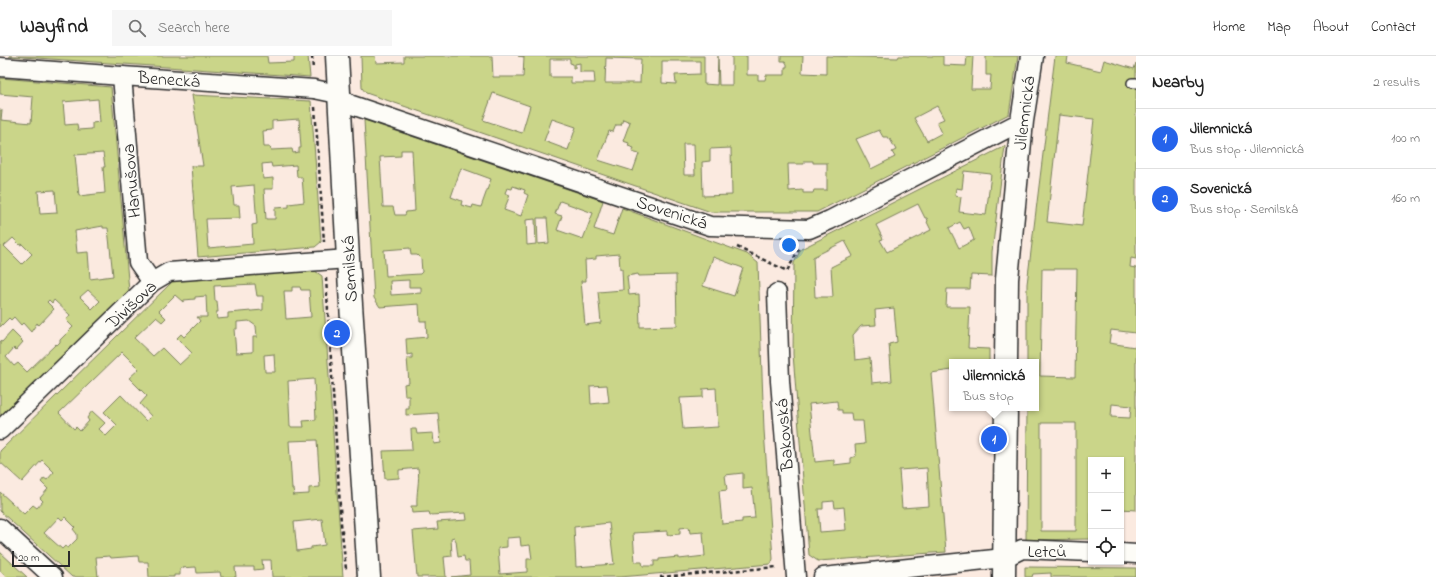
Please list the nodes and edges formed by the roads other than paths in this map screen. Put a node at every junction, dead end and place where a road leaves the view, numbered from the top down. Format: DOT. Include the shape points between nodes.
graph roads {
  1 [pos="337,56"];
  2 [pos="1032,56"];
  3 [pos="0,66"];
  4 [pos="122,76"];
  5 [pos="338,94"];
  6 [pos="1022,121"];
  7 [pos="348,259"];
  8 [pos="152,282"];
  9 [pos="777,293"];
  10 [pos="1006,359"];
  11 [pos="1006,411"];
  12 [pos="0,430"];
  13 [pos="0,528"];
  14 [pos="1088,552"];
  15 [pos="1124,553"];
  16 [pos="1136,554"];
  17 [pos="1004,568"];
  18 [pos="53,577"];
  19 [pos="368,577"];
  20 [pos="796,577"];
  21 [pos="823,577"];
  1 -- 5 [label="street, Semilská"];
  2 -- 6 [label="street, Jilemnická"];
  3 -- 4 [label="street, Benecká"];
  4 -- 5 [label="street, Benecká" via="314,89"];
  4 -- 8 [label="street, Hanušova" via="138,262"];
  5 -- 6 [label="street, Sovenická" via="349,104 710,226 809,229"];
  5 -- 7 [label="street, Semilská"];
  6 -- 10 [label="street, Jilemnická" via="1007,279"];
  7 -- 8 [label="street, Divišova" via="169,272"];
  7 -- 19 [label="street, Semilská"];
  8 -- 12 [label="street, Divišova"];
  9 -- 20 [label="street, Bakovská" via="780,381"];
  11 -- 17 [label="street"];
  13 -- 18 [label="street"];
  14 -- 17 [label="street, Letců" via="1022,549"];
  15 -- 16 [label="street"];
  17 -- 21 [label="street"];
}
